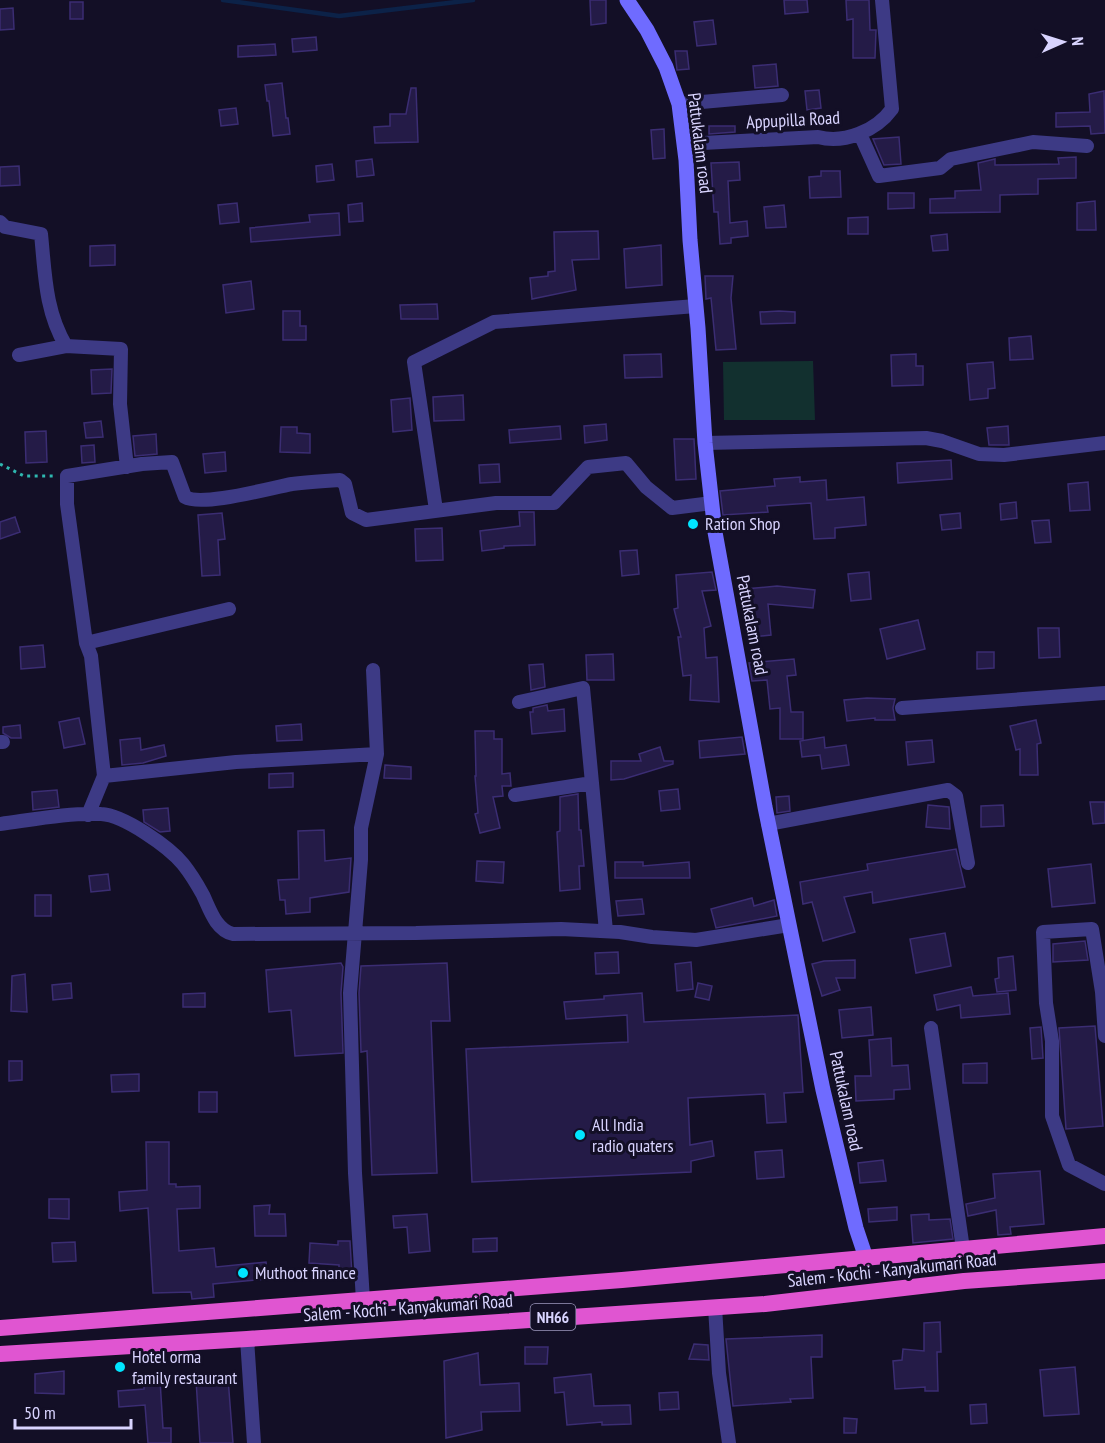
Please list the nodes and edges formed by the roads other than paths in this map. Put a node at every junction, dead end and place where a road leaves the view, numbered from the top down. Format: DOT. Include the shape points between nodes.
graph roads {
  1 [pos="627,0"];
  2 [pos="882,0"];
  3 [pos="782,95"];
  4 [pos="679,104"];
  5 [pos="860,134"];
  6 [pos="684,144"];
  7 [pos="1087,146"];
  8 [pos="0,222"];
  9 [pos="696,306"];
  10 [pos="66,346"];
  11 [pos="19,355"];
  12 [pos="705,443"];
  13 [pos="1105,443"];
  14 [pos="127,467"];
  15 [pos="712,503"];
  16 [pos="436,510"];
  17 [pos="229,609"];
  18 [pos="86,643"];
  19 [pos="373,670"];
  20 [pos="1105,693"];
  21 [pos="519,702"];
  22 [pos="902,708"];
  23 [pos="377,754"];
  24 [pos="104,776"];
  25 [pos="592,783"];
  26 [pos="515,795"];
  27 [pos="88,815"];
  28 [pos="0,824"];
  29 [pos="768,824"];
  30 [pos="968,863"];
  31 [pos="789,925"];
  32 [pos="606,931"];
  33 [pos="355,933"];
  34 [pos="931,1028"];
  35 [pos="1105,1036"];
  36 [pos="1105,1184"];
  37 [pos="1105,1236"];
  38 [pos="963,1250"];
  39 [pos="866,1258"];
  40 [pos="1105,1270"];
  41 [pos="363,1300"];
  42 [pos="715,1307"];
  43 [pos="0,1328"];
  44 [pos="248,1339"];
  45 [pos="0,1354"];
  46 [pos="254,1443"];
  47 [pos="729,1443"];
  1 -- 4 [label="main road, Pattukalam road" via="666,67"];
  2 -- 5 [label="street, Appupilla Road" via="892,110"];
  3 -- 4 [label="street"];
  4 -- 6 [label="main road, Pattukalam road"];
  5 -- 6 [label="street, Appupilla Road" via="828,140 818,137"];
  5 -- 7 [label="street" via="879,176 940,168 951,159 1033,142"];
  6 -- 9 [label="main road, Pattukalam road"];
  8 -- 10 [label="street" via="5,227 42,234 47,300"];
  9 -- 12 [label="main road, Pattukalam road"];
  9 -- 16 [label="street" via="494,322 414,362"];
  10 -- 11 [label="street"];
  10 -- 14 [label="street" via="121,349 120,404"];
  12 -- 13 [label="street" via="926,438 979,454 1004,455"];
  12 -- 15 [label="main road, Pattukalam road"];
  14 -- 16 [label="street" via="172,462 182,492 189,499 206,501 293,484 340,480 345,484 352,513 366,520"];
  14 -- 18 [label="street" via="67,476 67,504"];
  15 -- 16 [label="street" via="672,508 646,487 626,463 588,467 554,502"];
  15 -- 29 [label="main road, Pattukalam road"];
  17 -- 18 [label="street"];
  18 -- 24 [label="street" via="91,656"];
  19 -- 23 [label="street"];
  20 -- 22 [label="street"];
  21 -- 25 [label="street" via="583,688"];
  23 -- 24 [label="street" via="236,762"];
  23 -- 33 [label="street" via="361,828"];
  24 -- 27 [label="street"];
  25 -- 26 [label="street"];
  25 -- 32 [label="street"];
  27 -- 28 [label="street"];
  27 -- 33 [label="street" via="121,819 182,862 224,932"];
  29 -- 30 [label="street" via="948,790 956,796"];
  29 -- 31 [label="main road, Pattukalam road"];
  31 -- 32 [label="street" via="696,940"];
  31 -- 39 [label="main road, Pattukalam road" via="835,1144"];
  32 -- 33 [label="street"];
  33 -- 41 [label="street" via="350,1026"];
  34 -- 38 [label="street"];
  35 -- 36 [label="street" via="1092,929 1043,932 1052,1041 1052,1116 1069,1166"];
  37 -- 38 [label="highway"];
  38 -- 39 [label="highway"];
  39 -- 41 [label="highway"];
  40 -- 42 [label="highway, Salem - Kochi - Kanyakumari Road / NH66"];
  41 -- 43 [label="highway"];
  42 -- 44 [label="highway, Salem - Kochi - Kanyakumari Road / NH66"];
  42 -- 47 [label="street"];
  44 -- 45 [label="highway, Salem - Kochi - Kanyakumari Road / NH66"];
  44 -- 46 [label="street"];
}
